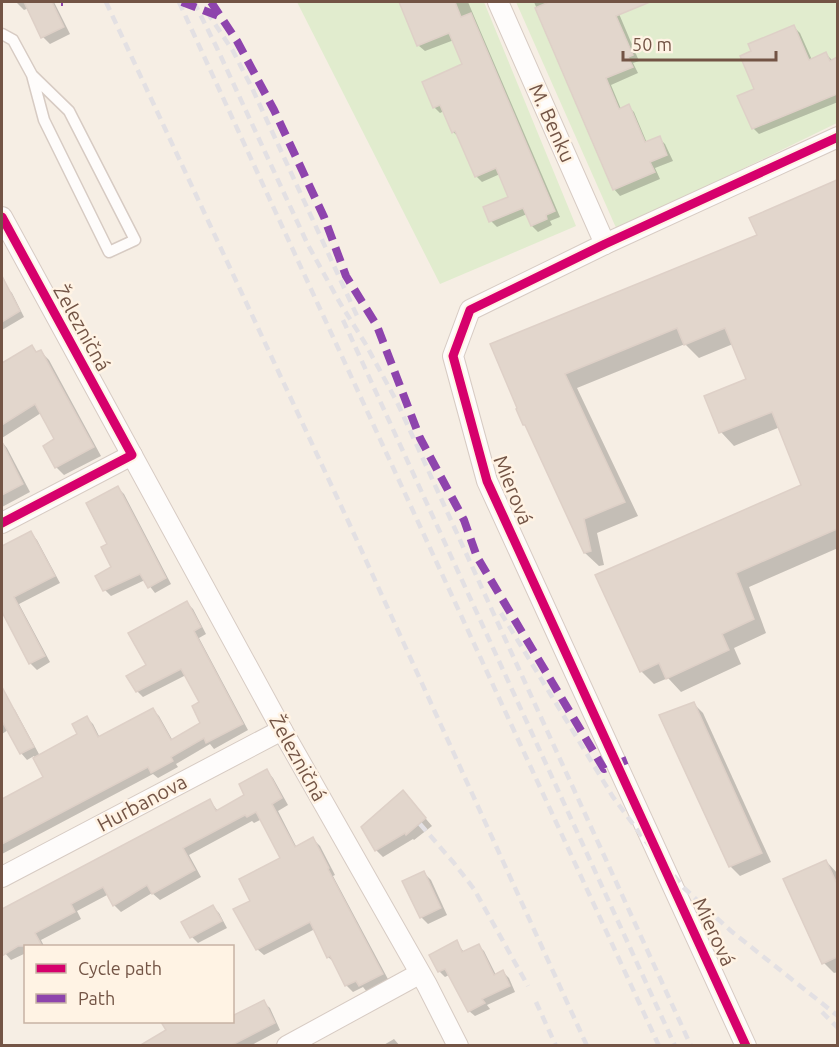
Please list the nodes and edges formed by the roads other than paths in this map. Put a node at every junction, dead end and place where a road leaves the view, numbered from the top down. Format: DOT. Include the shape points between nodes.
graph roads {
  1 [pos="498,2"];
  2 [pos="2,34"];
  3 [pos="32,75"];
  4 [pos="837,137"];
  5 [pos="2,217"];
  6 [pos="605,244"];
  7 [pos="132,456"];
  8 [pos="2,523"];
  9 [pos="282,729"];
  10 [pos="2,877"];
  11 [pos="419,974"];
  12 [pos="287,1046"];
  13 [pos="458,1046"];
  14 [pos="746,1046"];
  1 -- 6 [label="street, M. Benku"];
  2 -- 3 [label="lane" via="13,40"];
  3 -- 3 [label="lane" via="44,120 110,252 135,240 69,111"];
  4 -- 6 [label="street, Mierová"];
  5 -- 7 [label="street, Železničná"];
  6 -- 14 [label="street, Mierová" via="470,310 453,356 455,368 487,481"];
  7 -- 8 [label="street"];
  7 -- 9 [label="street, Železničná"];
  9 -- 10 [label="street, Hurbanova"];
  9 -- 11 [label="street, Železničná"];
  11 -- 12 [label="street"];
  11 -- 13 [label="street, Železničná"];
}
